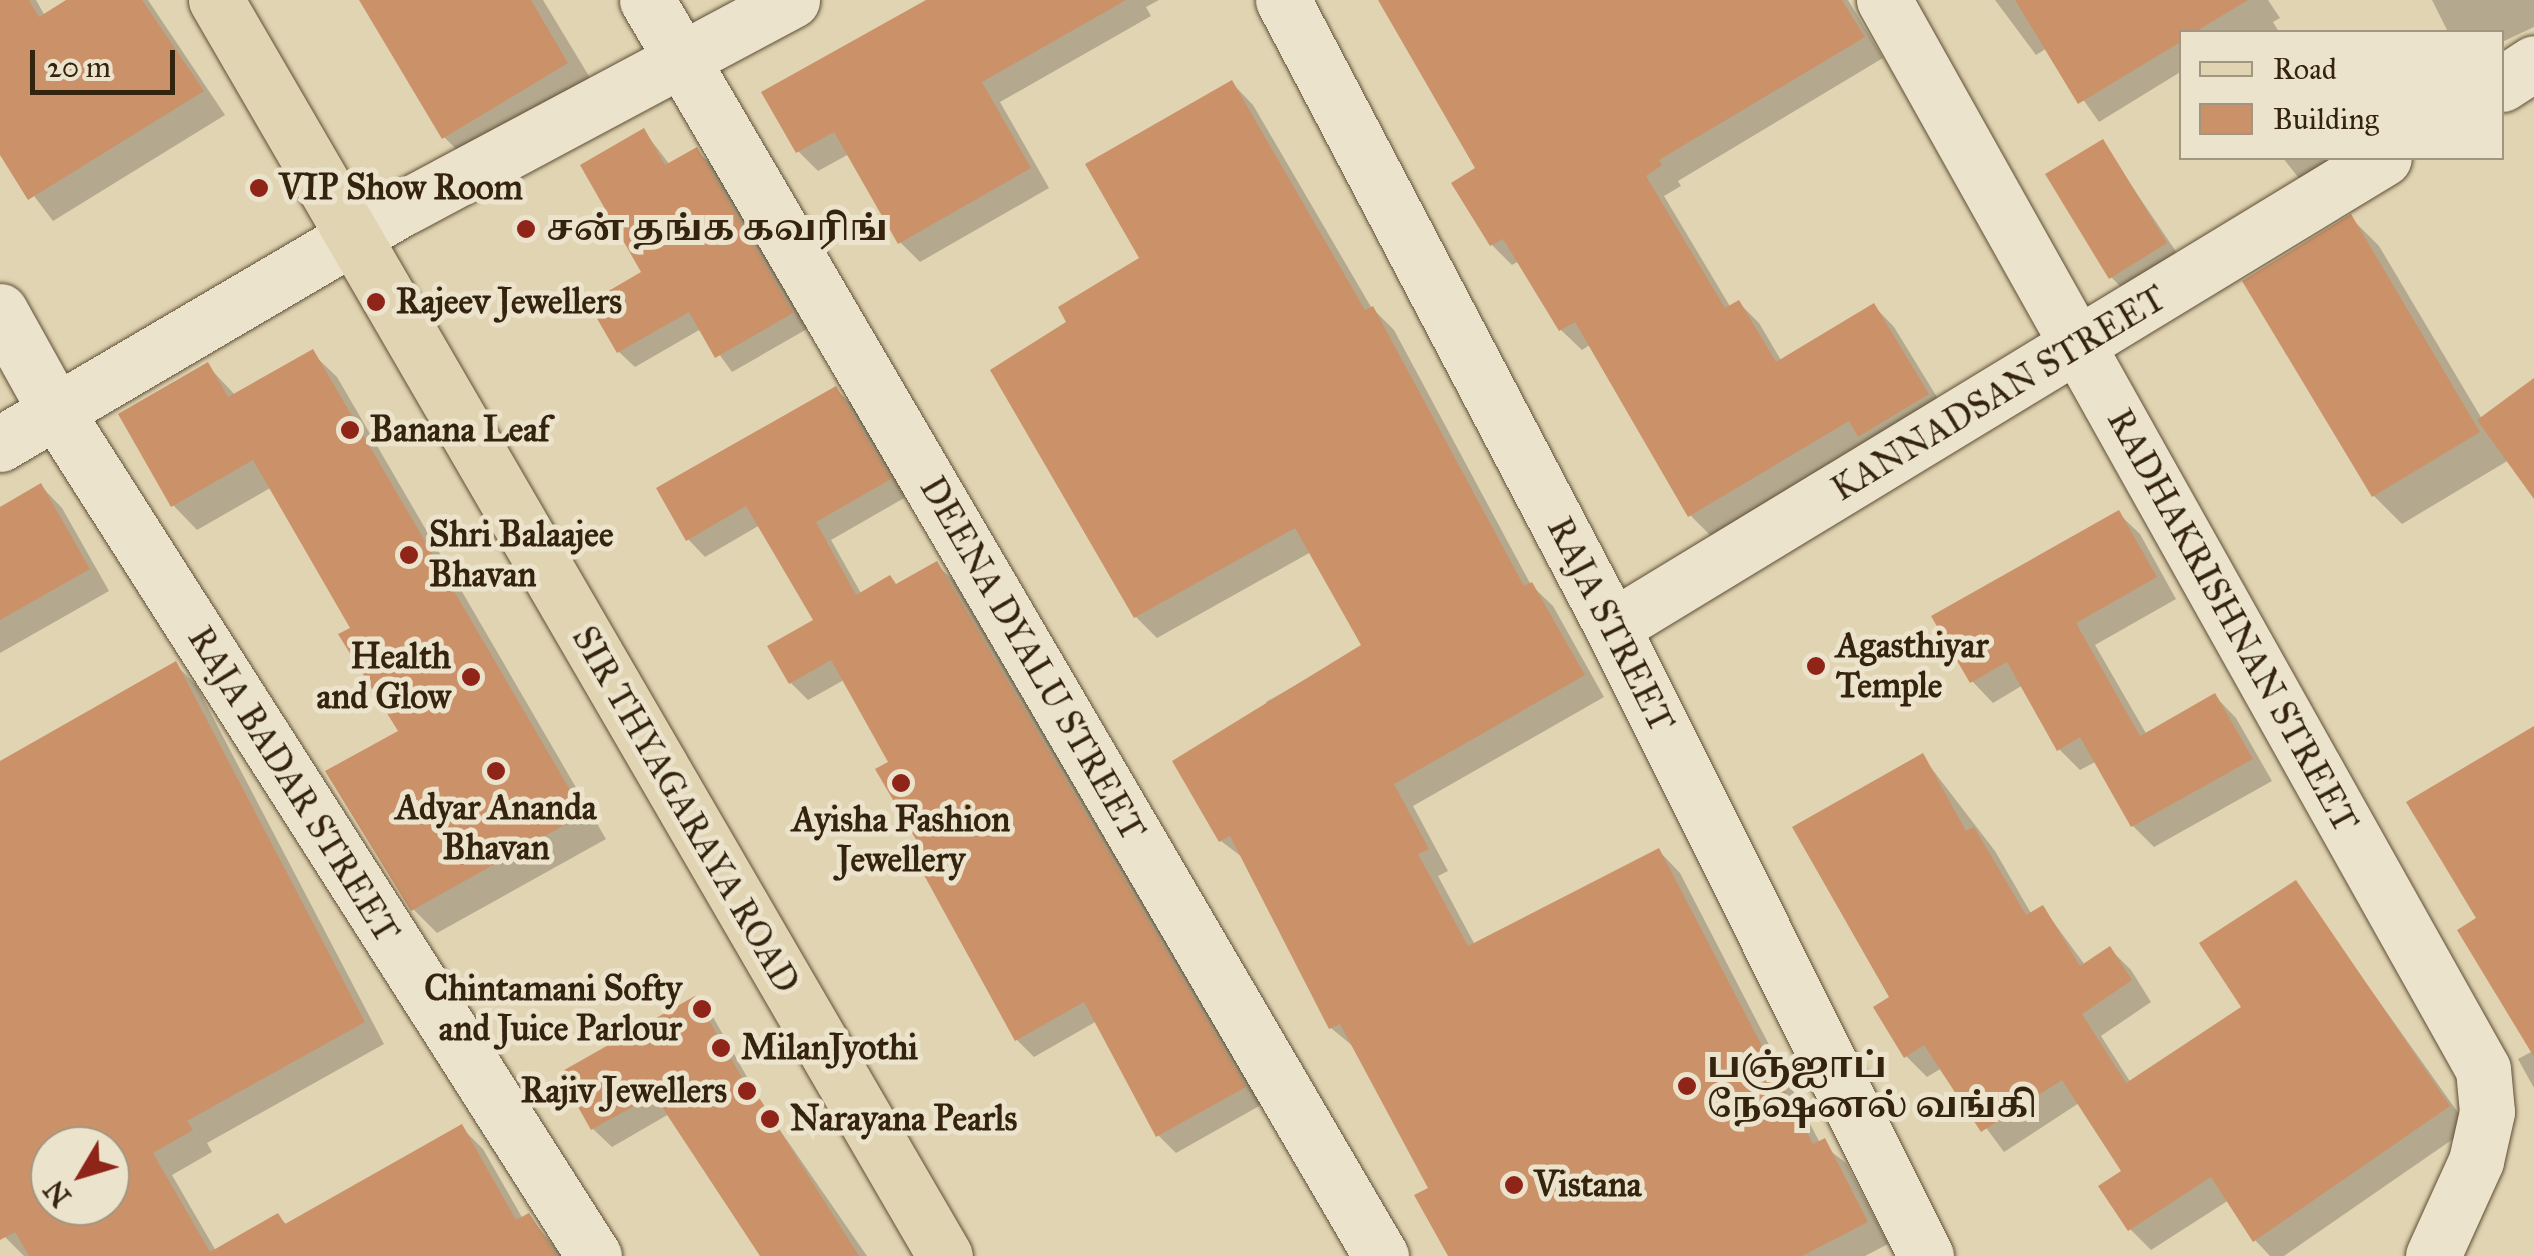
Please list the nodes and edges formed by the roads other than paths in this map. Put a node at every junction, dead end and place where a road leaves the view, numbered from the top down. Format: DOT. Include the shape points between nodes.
graph roads {
  1 [pos="216,0"];
  2 [pos="647,0"];
  3 [pos="792,0"];
  4 [pos="1283,0"];
  5 [pos="1884,0"];
  6 [pos="684,62"];
  7 [pos="2534,63"];
  8 [pos="2504,83"];
  9 [pos="2381,160"];
  10 [pos="350,238"];
  11 [pos="0,311"];
  12 [pos="2080,348"];
  13 [pos="55,410"];
  14 [pos="0,444"];
  15 [pos="1612,627"];
  16 [pos="594,1256"];
  17 [pos="945,1256"];
  18 [pos="1381,1256"];
  19 [pos="1926,1256"];
  20 [pos="2433,1256"];
  1 -- 10 [label="main road, SIR THYAGARAYA ROAD"];
  2 -- 6 [label="street, DEENA DYALU STREET"];
  3 -- 6 [label="street"];
  4 -- 15 [label="street, RAJA STREET"];
  5 -- 12 [label="street, RADHAKRISHNAN STREET"];
  6 -- 10 [label="street"];
  6 -- 18 [label="street, DEENA DYALU STREET"];
  7 -- 8 [label="street"];
  9 -- 12 [label="street, KANNADSAN STREET"];
  10 -- 13 [label="street"];
  10 -- 17 [label="main road, SIR THYAGARAYA ROAD"];
  11 -- 13 [label="street, RAJA BADAR STREET"];
  12 -- 15 [label="street, KANNADSAN STREET"];
  12 -- 20 [label="street, RADHAKRISHNAN STREET" via="2483,1069 2487,1112 2476,1161"];
  13 -- 14 [label="street"];
  13 -- 16 [label="street, RAJA BADAR STREET"];
  15 -- 19 [label="street, RAJA STREET"];
}
